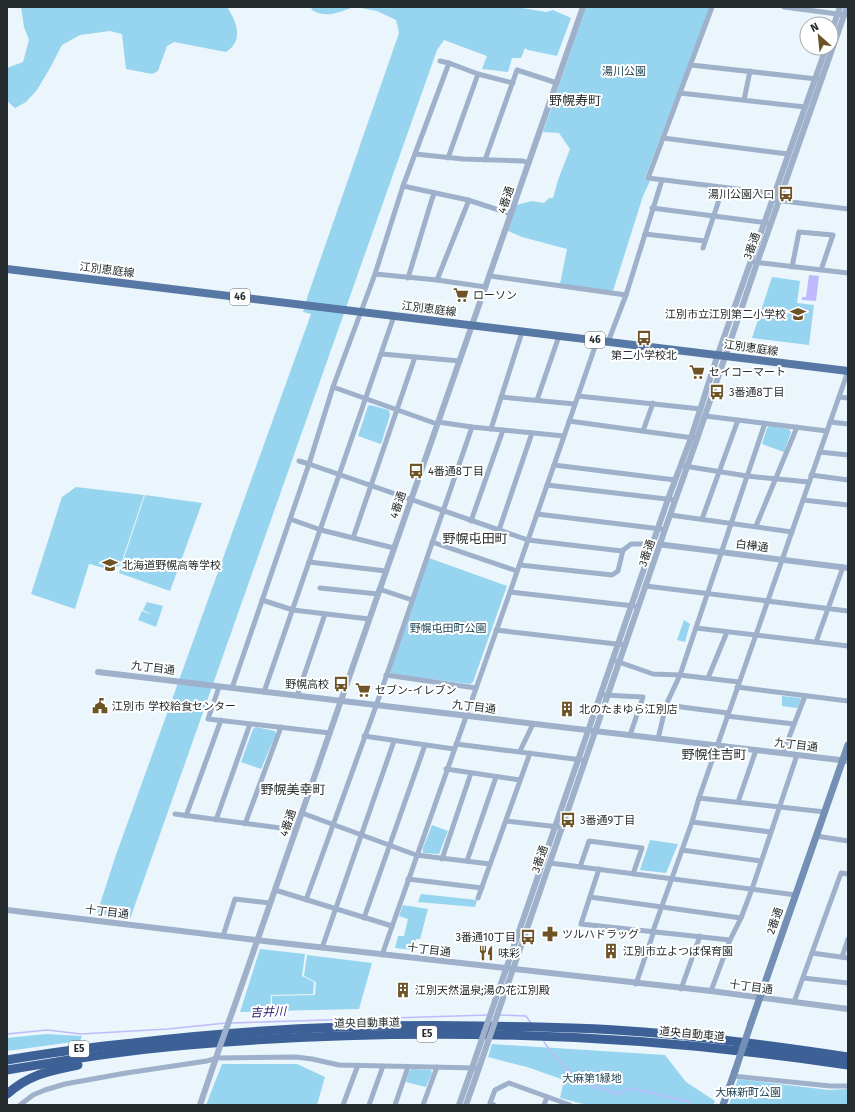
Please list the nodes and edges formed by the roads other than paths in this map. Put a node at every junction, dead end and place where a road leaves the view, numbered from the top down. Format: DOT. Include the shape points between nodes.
graph roads {
  1 [pos="583,7"];
  2 [pos="712,7"];
  3 [pos="784,7"];
  4 [pos="840,7"];
  5 [pos="847,7"];
  6 [pos="808,9"];
  7 [pos="841,14"];
  8 [pos="839,18"];
  9 [pos="824,56"];
  10 [pos="440,61"];
  11 [pos="449,63"];
  12 [pos="691,65"];
  13 [pos="750,71"];
  14 [pos="478,74"];
  15 [pos="818,79"];
  16 [pos="513,83"];
  17 [pos="557,83"];
  18 [pos="680,93"];
  19 [pos="744,100"];
  20 [pos="805,107"];
  21 [pos="663,138"];
  22 [pos="415,154"];
  23 [pos="788,154"];
  24 [pos="448,158"];
  25 [pos="485,160"];
  26 [pos="529,163"];
  27 [pos="662,180"];
  28 [pos="403,186"];
  29 [pos="723,188"];
  30 [pos="434,194"];
  31 [pos="773,196"];
  32 [pos="780,198"];
  33 [pos="469,200"];
  34 [pos="652,208"];
  35 [pos="848,209"];
  36 [pos="511,214"];
  37 [pos="714,215"];
  38 [pos="768,223"];
  39 [pos="645,234"];
  40 [pos="705,241"];
  41 [pos="703,248"];
  42 [pos="754,262"];
  43 [pos="792,267"];
  44 [pos="7,268"];
  45 [pos="821,270"];
  46 [pos="848,273"];
  47 [pos="375,274"];
  48 [pos="490,276"];
  49 [pos="408,278"];
  50 [pos="437,280"];
  51 [pos="486,287"];
  52 [pos="626,295"];
  53 [pos="362,312"];
  54 [pos="394,316"];
  55 [pos="472,326"];
  56 [pos="522,332"];
  57 [pos="559,336"];
  58 [pos="597,341"];
  59 [pos="608,342"];
  60 [pos="382,354"];
  61 [pos="721,355"];
  62 [pos="415,356"];
  63 [pos="460,361"];
  64 [pos="848,371"];
  65 [pos="333,387"];
  66 [pos="578,396"];
  67 [pos="501,397"];
  68 [pos="839,397"];
  69 [pos="366,398"];
  70 [pos="848,398"];
  71 [pos="537,400"];
  72 [pos="575,404"];
  73 [pos="653,404"];
  74 [pos="396,409"];
  75 [pos="700,409"];
  76 [pos="705,416"];
  77 [pos="738,420"];
  78 [pos="569,421"];
  79 [pos="830,422"];
  80 [pos="438,423"];
  81 [pos="765,423"];
  82 [pos="848,424"];
  83 [pos="472,427"];
  84 [pos="797,427"];
  85 [pos="491,429"];
  86 [pos="503,430"];
  87 [pos="643,431"];
  88 [pos="827,431"];
  89 [pos="532,433"];
  90 [pos="564,436"];
  91 [pos="694,438"];
  92 [pos="820,452"];
  93 [pos="848,455"];
  94 [pos="299,461"];
  95 [pos="309,464"];
  96 [pos="554,465"];
  97 [pos="684,466"];
  98 [pos="718,471"];
  99 [pos="340,475"];
  100 [pos="812,475"];
  101 [pos="747,476"];
  102 [pos="774,479"];
  103 [pos="676,480"];
  104 [pos="848,480"];
  105 [pos="809,482"];
  106 [pos="370,485"];
  107 [pos="547,485"];
  108 [pos="671,499"];
  109 [pos="411,500"];
  110 [pos="803,500"];
  111 [pos="848,506"];
  112 [pos="443,511"];
  113 [pos="537,514"];
  114 [pos="670,515"];
  115 [pos="290,519"];
  116 [pos="702,519"];
  117 [pos="470,521"];
  118 [pos="731,523"];
  119 [pos="756,526"];
  120 [pos="658,529"];
  121 [pos="321,530"];
  122 [pos="499,530"];
  123 [pos="665,530"];
  124 [pos="792,532"];
  125 [pos="353,538"];
  126 [pos="528,540"];
  127 [pos="432,542"];
  128 [pos="657,544"];
  129 [pos="394,548"];
  130 [pos="623,550"];
  131 [pos="721,552"];
  132 [pos="782,560"];
  133 [pos="310,562"];
  134 [pos="520,565"];
  135 [pos="846,567"];
  136 [pos="386,571"];
  137 [pos="517,571"];
  138 [pos="646,586"];
  139 [pos="320,588"];
  140 [pos="378,592"];
  141 [pos="510,592"];
  142 [pos="707,594"];
  143 [pos="262,600"];
  144 [pos="412,600"];
  145 [pos="767,601"];
  146 [pos="635,606"];
  147 [pos="829,608"];
  148 [pos="293,610"];
  149 [pos="848,611"];
  150 [pos="325,614"];
  151 [pos="369,619"];
  152 [pos="696,628"];
  153 [pos="496,630"];
  154 [pos="727,632"];
  155 [pos="755,636"];
  156 [pos="816,642"];
  157 [pos="622,644"];
  158 [pos="848,646"];
  159 [pos="616,661"];
  160 [pos="98,672"];
  161 [pos="386,675"];
  162 [pos="680,675"];
  163 [pos="708,678"];
  164 [pos="738,684"];
  165 [pos="219,687"];
  166 [pos="232,688"];
  167 [pos="476,688"];
  168 [pos="264,692"];
  169 [pos="604,695"];
  170 [pos="297,696"];
  171 [pos="805,696"];
  172 [pos="340,701"];
  173 [pos="848,701"];
  174 [pos="376,706"];
  175 [pos="666,706"];
  176 [pos="727,715"];
  177 [pos="465,716"];
  178 [pos="221,720"];
  179 [pos="250,724"];
  180 [pos="533,724"];
  181 [pos="794,724"];
  182 [pos="282,727"];
  183 [pos="592,731"];
  184 [pos="330,733"];
  185 [pos="630,735"];
  186 [pos="364,736"];
  187 [pos="658,739"];
  188 [pos="394,741"];
  189 [pos="425,745"];
  190 [pos="716,745"];
  191 [pos="848,745"];
  192 [pos="455,746"];
  193 [pos="756,750"];
  194 [pos="520,751"];
  195 [pos="530,753"];
  196 [pos="783,753"];
  197 [pos="797,755"];
  198 [pos="582,760"];
  199 [pos="845,760"];
  200 [pos="446,770"];
  201 [pos="471,773"];
  202 [pos="496,777"];
  203 [pos="520,780"];
  204 [pos="699,798"];
  205 [pos="738,802"];
  206 [pos="779,807"];
  207 [pos="825,812"];
  208 [pos="302,813"];
  209 [pos="175,814"];
  210 [pos="186,816"];
  211 [pos="216,820"];
  212 [pos="506,821"];
  213 [pos="692,822"];
  214 [pos="245,824"];
  215 [pos="333,824"];
  216 [pos="559,827"];
  217 [pos="296,830"];
  218 [pos="771,832"];
  219 [pos="361,835"];
  220 [pos="816,836"];
  221 [pos="848,841"];
  222 [pos="389,845"];
  223 [pos="682,850"];
  224 [pos="416,856"];
  225 [pos="442,859"];
  226 [pos="467,861"];
  227 [pos="761,861"];
  228 [pos="550,863"];
  229 [pos="490,864"];
  230 [pos="580,867"];
  231 [pos="599,869"];
  232 [pos="633,874"];
  233 [pos="848,874"];
  234 [pos="408,879"];
  235 [pos="671,879"];
  236 [pos="482,888"];
  237 [pos="752,889"];
  238 [pos="275,890"];
  239 [pos="796,895"];
  240 [pos="590,897"];
  241 [pos="478,898"];
  242 [pos="306,900"];
  243 [pos="270,903"];
  244 [pos="662,906"];
  245 [pos="335,909"];
  246 [pos="7,910"];
  247 [pos="364,918"];
  248 [pos="741,918"];
  249 [pos="392,926"];
  250 [pos="653,931"];
  251 [pos="223,936"];
  252 [pos="700,936"];
  253 [pos="848,939"];
  254 [pos="257,940"];
  255 [pos="730,940"];
  256 [pos="322,948"];
  257 [pos="812,953"];
  258 [pos="382,955"];
  259 [pos="845,957"];
  260 [pos="510,969"];
  261 [pos="803,978"];
  262 [pos="848,983"];
  263 [pos="636,984"];
  264 [pos="680,989"];
  265 [pos="711,992"];
  266 [pos="760,998"];
  267 [pos="794,1002"];
  268 [pos="848,1009"];
  269 [pos="186,1045"];
  270 [pos="848,1057"];
  271 [pos="7,1058"];
  272 [pos="216,1058"];
  273 [pos="358,1065"];
  274 [pos="848,1065"];
  275 [pos="383,1066"];
  276 [pos="408,1067"];
  277 [pos="437,1067"];
  278 [pos="475,1068"];
  279 [pos="7,1070"];
  280 [pos="734,1073"];
  281 [pos="848,1086"];
  282 [pos="7,1094"];
  283 [pos="547,1097"];
  284 [pos="20,1105"];
  285 [pos="200,1105"];
  286 [pos="343,1105"];
  287 [pos="369,1105"];
  288 [pos="395,1105"];
  289 [pos="423,1105"];
  290 [pos="459,1105"];
  291 [pos="466,1105"];
  292 [pos="494,1105"];
  293 [pos="544,1105"];
  294 [pos="570,1105"];
  295 [pos="723,1105"];
  1 -- 17 [label="street, 4番通"];
  2 -- 12 [label="street"];
  3 -- 6 [label="street"];
  4 -- 7 [label="street, 3番通"];
  5 -- 7 [label="street, 3番通"];
  6 -- 7 [label="street"];
  7 -- 8 [label="street, 3番通"];
  7 -- 15 [label="street, 3番通"];
  9 -- 15 [label="street, 3番通"];
  10 -- 11 [label="street"];
  11 -- 14 [label="street"];
  11 -- 22 [label="street"];
  12 -- 13 [label="street"];
  12 -- 18 [label="street"];
  13 -- 15 [label="street"];
  13 -- 19 [label="street"];
  14 -- 16 [label="street"];
  14 -- 24 [label="street"];
  15 -- 20 [label="street, 3番通"];
  15 -- 32 [label="street, 3番通"];
  16 -- 17 [label="street" via="517,70"];
  16 -- 25 [label="street"];
  17 -- 26 [label="street, 4番通"];
  18 -- 19 [label="street"];
  18 -- 21 [label="street"];
  19 -- 20 [label="street"];
  20 -- 23 [label="street, 3番通"];
  21 -- 23 [label="street"];
  21 -- 27 [label="street" via="648,178"];
  22 -- 24 [label="street"];
  22 -- 28 [label="street"];
  23 -- 31 [label="street, 3番通"];
  24 -- 25 [label="street"];
  25 -- 26 [label="street"];
  26 -- 36 [label="street, 4番通"];
  27 -- 29 [label="street"];
  27 -- 34 [label="street"];
  28 -- 30 [label="street"];
  28 -- 47 [label="street"];
  29 -- 31 [label="street"];
  29 -- 37 [label="street"];
  30 -- 33 [label="street"];
  30 -- 49 [label="street"];
  31 -- 32 [label="street"];
  31 -- 38 [label="street, 3番通"];
  32 -- 35 [label="street"];
  32 -- 38 [label="street, 3番通"];
  33 -- 36 [label="street"];
  33 -- 50 [label="street"];
  34 -- 37 [label="street"];
  34 -- 39 [label="street"];
  36 -- 48 [label="street, 4番通"];
  37 -- 38 [label="street"];
  37 -- 40 [label="street"];
  38 -- 42 [label="street, 3番通"];
  39 -- 40 [label="street"];
  39 -- 52 [label="street"];
  40 -- 41 [label="street"];
  42 -- 43 [label="street"];
  42 -- 61 [label="street, 3番通"];
  43 -- 45 [label="street"];
  43 -- 45 [label="street" via="799,232 833,235"];
  44 -- 53 [label="main road, 江別恵庭線 / 46"];
  45 -- 46 [label="street"];
  47 -- 49 [label="street"];
  47 -- 53 [label="street"];
  48 -- 51 [label="street, 4番通"];
  48 -- 52 [label="street"];
  49 -- 50 [label="street"];
  50 -- 51 [label="street"];
  51 -- 55 [label="street, 4番通"];
  52 -- 59 [label="street"];
  53 -- 54 [label="main road, 江別恵庭線 / 46"];
  53 -- 65 [label="street"];
  54 -- 55 [label="main road, 江別恵庭線 / 46"];
  54 -- 60 [label="street"];
  55 -- 56 [label="main road, 江別恵庭線 / 46"];
  55 -- 63 [label="street, 4番通"];
  56 -- 57 [label="main road, 江別恵庭線 / 46"];
  56 -- 67 [label="street"];
  57 -- 58 [label="main road, 江別恵庭線 / 46"];
  57 -- 71 [label="street"];
  58 -- 59 [label="main road, 江別恵庭線 / 46"];
  58 -- 66 [label="street"];
  59 -- 61 [label="main road, 江別恵庭線 / 46"];
  60 -- 62 [label="street"];
  60 -- 69 [label="street"];
  61 -- 64 [label="main road, 江別恵庭線 / 46"];
  61 -- 75 [label="street, 3番通"];
  61 -- 76 [label="street, 3番通"];
  62 -- 63 [label="street"];
  62 -- 74 [label="street"];
  63 -- 80 [label="street, 4番通"];
  64 -- 68 [label="street"];
  65 -- 69 [label="street"];
  65 -- 95 [label="street"];
  66 -- 72 [label="street"];
  66 -- 73 [label="street"];
  67 -- 71 [label="street"];
  67 -- 85 [label="street"];
  68 -- 70 [label="street"];
  68 -- 79 [label="street"];
  69 -- 74 [label="street"];
  69 -- 99 [label="street"];
  71 -- 72 [label="street"];
  72 -- 78 [label="street"];
  73 -- 75 [label="street"];
  73 -- 87 [label="street"];
  74 -- 80 [label="street"];
  74 -- 106 [label="street"];
  75 -- 91 [label="street, 3番通"];
  76 -- 77 [label="street"];
  76 -- 91 [label="street, 3番通"];
  77 -- 81 [label="street"];
  77 -- 98 [label="street"];
  78 -- 87 [label="street"];
  78 -- 90 [label="street"];
  79 -- 82 [label="street"];
  79 -- 88 [label="street"];
  80 -- 83 [label="street"];
  80 -- 109 [label="street, 4番通"];
  81 -- 84 [label="street"];
  81 -- 101 [label="street"];
  83 -- 85 [label="street"];
  83 -- 112 [label="street"];
  84 -- 88 [label="street"];
  84 -- 102 [label="street"];
  85 -- 86 [label="street"];
  86 -- 89 [label="street"];
  86 -- 117 [label="street"];
  87 -- 91 [label="street"];
  88 -- 92 [label="street"];
  89 -- 90 [label="street"];
  89 -- 122 [label="street"];
  90 -- 96 [label="street"];
  91 -- 97 [label="street, 3番通"];
  92 -- 93 [label="street"];
  92 -- 100 [label="street"];
  94 -- 95 [label="street"];
  95 -- 99 [label="street"];
  95 -- 115 [label="street"];
  96 -- 103 [label="street"];
  96 -- 107 [label="street"];
  97 -- 98 [label="street"];
  97 -- 103 [label="street, 3番通"];
  97 -- 108 [label="street, 3番通"];
  98 -- 101 [label="street"];
  98 -- 116 [label="street"];
  99 -- 106 [label="street"];
  99 -- 121 [label="street"];
  100 -- 104 [label="street"];
  100 -- 105 [label="street"];
  101 -- 102 [label="street"];
  101 -- 118 [label="street"];
  102 -- 105 [label="street"];
  102 -- 119 [label="street"];
  103 -- 108 [label="street, 3番通"];
  105 -- 110 [label="street"];
  106 -- 109 [label="street"];
  106 -- 125 [label="street"];
  107 -- 108 [label="street"];
  107 -- 113 [label="street"];
  108 -- 114 [label="street, 3番通"];
  108 -- 120 [label="street, 3番通"];
  109 -- 112 [label="street"];
  109 -- 129 [label="street, 4番通"];
  110 -- 111 [label="street"];
  110 -- 124 [label="street"];
  112 -- 117 [label="street"];
  112 -- 127 [label="street"];
  113 -- 120 [label="street"];
  113 -- 126 [label="street"];
  114 -- 116 [label="street"];
  114 -- 123 [label="street, 3番通"];
  115 -- 121 [label="street"];
  115 -- 143 [label="street"];
  116 -- 118 [label="street"];
  117 -- 122 [label="street"];
  118 -- 119 [label="street"];
  118 -- 131 [label="street"];
  119 -- 124 [label="street"];
  120 -- 123 [label="street"];
  120 -- 128 [label="street, 3番通"];
  121 -- 125 [label="street"];
  121 -- 133 [label="street"];
  122 -- 126 [label="street"];
  123 -- 128 [label="street, 3番通"];
  124 -- 132 [label="street"];
  125 -- 129 [label="street"];
  126 -- 130 [label="street"];
  126 -- 134 [label="street"];
  127 -- 137 [label="street"];
  127 -- 144 [label="street"];
  128 -- 130 [label="street" via="631,544"];
  128 -- 131 [label="street, 白樺通"];
  128 -- 138 [label="street, 3番通"];
  128 -- 146 [label="street, 3番通"];
  129 -- 136 [label="street, 4番通"];
  130 -- 134 [label="street" via="618,572 612,575"];
  131 -- 132 [label="street, 白樺通"];
  131 -- 142 [label="street"];
  132 -- 135 [label="street, 白樺通"];
  132 -- 145 [label="street"];
  133 -- 136 [label="street"];
  133 -- 148 [label="street"];
  134 -- 137 [label="street"];
  135 -- 147 [label="street"];
  136 -- 140 [label="street, 4番通"];
  137 -- 141 [label="street"];
  138 -- 142 [label="street"];
  138 -- 146 [label="street, 3番通"];
  139 -- 140 [label="street"];
  140 -- 144 [label="street"];
  140 -- 151 [label="street, 4番通"];
  141 -- 146 [label="street"];
  141 -- 153 [label="street"];
  142 -- 145 [label="street"];
  142 -- 152 [label="street"];
  143 -- 148 [label="street"];
  143 -- 166 [label="street"];
  144 -- 161 [label="street"];
  145 -- 147 [label="street"];
  145 -- 155 [label="street"];
  146 -- 157 [label="street, 3番通"];
  147 -- 149 [label="street"];
  147 -- 156 [label="street"];
  148 -- 150 [label="street"];
  148 -- 168 [label="street"];
  150 -- 151 [label="street"];
  150 -- 170 [label="street"];
  151 -- 172 [label="street, 4番通"];
  152 -- 154 [label="street"];
  152 -- 162 [label="street"];
  153 -- 157 [label="street"];
  153 -- 167 [label="street"];
  154 -- 155 [label="street"];
  154 -- 163 [label="street"];
  155 -- 156 [label="street"];
  155 -- 164 [label="street"];
  156 -- 158 [label="street"];
  157 -- 159 [label="street, 3番通"];
  159 -- 162 [label="street" via="653,674"];
  159 -- 169 [label="street, 3番通"];
  160 -- 165 [label="street, 九丁目通"];
  161 -- 167 [label="street"];
  161 -- 174 [label="street"];
  162 -- 163 [label="street"];
  162 -- 175 [label="street"];
  163 -- 164 [label="street"];
  164 -- 171 [label="street"];
  164 -- 176 [label="street"];
  165 -- 166 [label="street, 九丁目通"];
  165 -- 178 [label="street" via="208,719"];
  166 -- 168 [label="street, 九丁目通"];
  167 -- 177 [label="street"];
  168 -- 170 [label="street, 九丁目通"];
  169 -- 183 [label="street, 3番通"];
  169 -- 185 [label="street" via="643,698"];
  170 -- 172 [label="street, 九丁目通"];
  171 -- 173 [label="street"];
  171 -- 181 [label="street"];
  172 -- 174 [label="street, 九丁目通"];
  172 -- 184 [label="street, 4番通"];
  174 -- 177 [label="street, 九丁目通"];
  174 -- 186 [label="street"];
  175 -- 176 [label="street"];
  175 -- 187 [label="street"];
  176 -- 181 [label="street"];
  176 -- 190 [label="street"];
  177 -- 180 [label="street, 九丁目通"];
  177 -- 192 [label="street"];
  178 -- 179 [label="street"];
  178 -- 210 [label="street"];
  179 -- 182 [label="street"];
  179 -- 211 [label="street"];
  180 -- 183 [label="street, 九丁目通"];
  180 -- 194 [label="street"];
  181 -- 196 [label="street"];
  182 -- 184 [label="street"];
  182 -- 214 [label="street"];
  183 -- 185 [label="street, 九丁目通"];
  183 -- 198 [label="street, 3番通"];
  184 -- 208 [label="street, 4番通"];
  185 -- 187 [label="street, 九丁目通"];
  186 -- 188 [label="street"];
  186 -- 215 [label="street"];
  187 -- 190 [label="street, 九丁目通"];
  188 -- 189 [label="street"];
  188 -- 219 [label="street"];
  189 -- 192 [label="street"];
  189 -- 222 [label="street"];
  190 -- 193 [label="street, 九丁目通"];
  190 -- 204 [label="street"];
  191 -- 199 [label="main road, 2番通"];
  192 -- 194 [label="street"];
  192 -- 200 [label="street"];
  193 -- 196 [label="street, 九丁目通"];
  193 -- 205 [label="street"];
  194 -- 195 [label="street"];
  195 -- 198 [label="street"];
  195 -- 203 [label="street"];
  196 -- 197 [label="street, 九丁目通"];
  197 -- 199 [label="street, 九丁目通"];
  197 -- 206 [label="street"];
  198 -- 216 [label="street, 3番通"];
  199 -- 207 [label="main road, 2番通"];
  200 -- 201 [label="street"];
  200 -- 224 [label="street"];
  201 -- 202 [label="street"];
  201 -- 225 [label="street"];
  202 -- 203 [label="street"];
  202 -- 226 [label="street"];
  203 -- 212 [label="street"];
  204 -- 205 [label="street"];
  204 -- 213 [label="street"];
  205 -- 206 [label="street"];
  206 -- 207 [label="street"];
  206 -- 218 [label="street"];
  207 -- 220 [label="main road, 2番通"];
  208 -- 215 [label="street"];
  208 -- 217 [label="street, 4番通"];
  209 -- 210 [label="street"];
  210 -- 211 [label="street"];
  211 -- 214 [label="street"];
  212 -- 216 [label="street"];
  212 -- 229 [label="street"];
  213 -- 218 [label="street"];
  213 -- 223 [label="street"];
  214 -- 217 [label="street"];
  215 -- 219 [label="street"];
  215 -- 242 [label="street"];
  216 -- 228 [label="street, 3番通"];
  216 -- 260 [label="street, 3番通"];
  217 -- 238 [label="street, 4番通"];
  218 -- 227 [label="street"];
  219 -- 222 [label="street"];
  219 -- 245 [label="street"];
  220 -- 221 [label="street"];
  220 -- 239 [label="main road, 2番通"];
  222 -- 224 [label="street"];
  222 -- 247 [label="street"];
  223 -- 227 [label="street"];
  223 -- 235 [label="street"];
  224 -- 225 [label="street"];
  224 -- 234 [label="street"];
  225 -- 226 [label="street"];
  226 -- 229 [label="street"];
  227 -- 237 [label="street"];
  228 -- 230 [label="street"];
  228 -- 260 [label="street, 3番通"];
  229 -- 236 [label="street"];
  230 -- 231 [label="street"];
  230 -- 232 [label="street" via="589,841 642,848"];
  231 -- 232 [label="street"];
  231 -- 240 [label="street"];
  232 -- 235 [label="street"];
  233 -- 257 [label="street" via="841,873"];
  234 -- 236 [label="street"];
  234 -- 249 [label="street"];
  235 -- 237 [label="street"];
  235 -- 244 [label="street"];
  236 -- 241 [label="street"];
  237 -- 239 [label="street"];
  237 -- 248 [label="street"];
  238 -- 242 [label="street"];
  238 -- 243 [label="street, 4番通"];
  239 -- 266 [label="main road, 2番通"];
  240 -- 244 [label="street"];
  240 -- 250 [label="street" via="581,924"];
  242 -- 245 [label="street"];
  243 -- 251 [label="street" via="235,898"];
  243 -- 254 [label="street, 4番通"];
  244 -- 248 [label="street"];
  244 -- 250 [label="street"];
  245 -- 247 [label="street"];
  245 -- 256 [label="street"];
  246 -- 251 [label="street, 十丁目通"];
  247 -- 249 [label="street"];
  248 -- 255 [label="street"];
  249 -- 258 [label="street"];
  250 -- 252 [label="street"];
  250 -- 263 [label="street"];
  251 -- 254 [label="street, 十丁目通"];
  252 -- 255 [label="street"];
  252 -- 264 [label="street"];
  253 -- 259 [label="street"];
  254 -- 256 [label="street, 十丁目通"];
  254 -- 272 [label="street, 4番通, bridge"];
  255 -- 265 [label="street"];
  256 -- 258 [label="street, 十丁目通"];
  257 -- 259 [label="street"];
  257 -- 261 [label="street"];
  258 -- 260 [label="street, 十丁目通"];
  260 -- 263 [label="street, 十丁目通"];
  260 -- 278 [label="street, 3番通, bridge"];
  261 -- 262 [label="street"];
  261 -- 267 [label="street"];
  263 -- 264 [label="street, 十丁目通"];
  264 -- 265 [label="street, 十丁目通"];
  265 -- 266 [label="street, 十丁目通"];
  266 -- 267 [label="street, 十丁目通"];
  266 -- 280 [label="main road, 2番通, bridge"];
  267 -- 268 [label="street, 十丁目通"];
  269 -- 274 [label="highway, 道央自動車道 / E5" via="344,1035 530,1036 725,1048"];
  269 -- 279 [label="highway, 道央自動車道 / E5"];
  269 -- 282 [label="highway" via="47,1071 29,1078"];
  270 -- 271 [label="highway, 道央自動車道 / E5" via="725,1040 628,1031 428,1025 344,1026 187,1036"];
  272 -- 273 [label="street" via="296,1057 339,1065"];
  272 -- 284 [label="street" via="65,1084 33,1095"];
  272 -- 285 [label="street"];
  273 -- 275 [label="street"];
  273 -- 286 [label="street"];
  275 -- 276 [label="street"];
  275 -- 287 [label="street"];
  276 -- 277 [label="street"];
  276 -- 288 [label="street"];
  277 -- 278 [label="street"];
  277 -- 289 [label="street"];
  278 -- 290 [label="street, 3番通"];
  278 -- 291 [label="street, 3番通"];
  280 -- 281 [label="street" via="830,1086"];
  280 -- 295 [label="main road, 2番通"];
  283 -- 292 [label="street" via="509,1083 495,1090 490,1104"];
  283 -- 293 [label="street"];
  283 -- 294 [label="street"];
}
